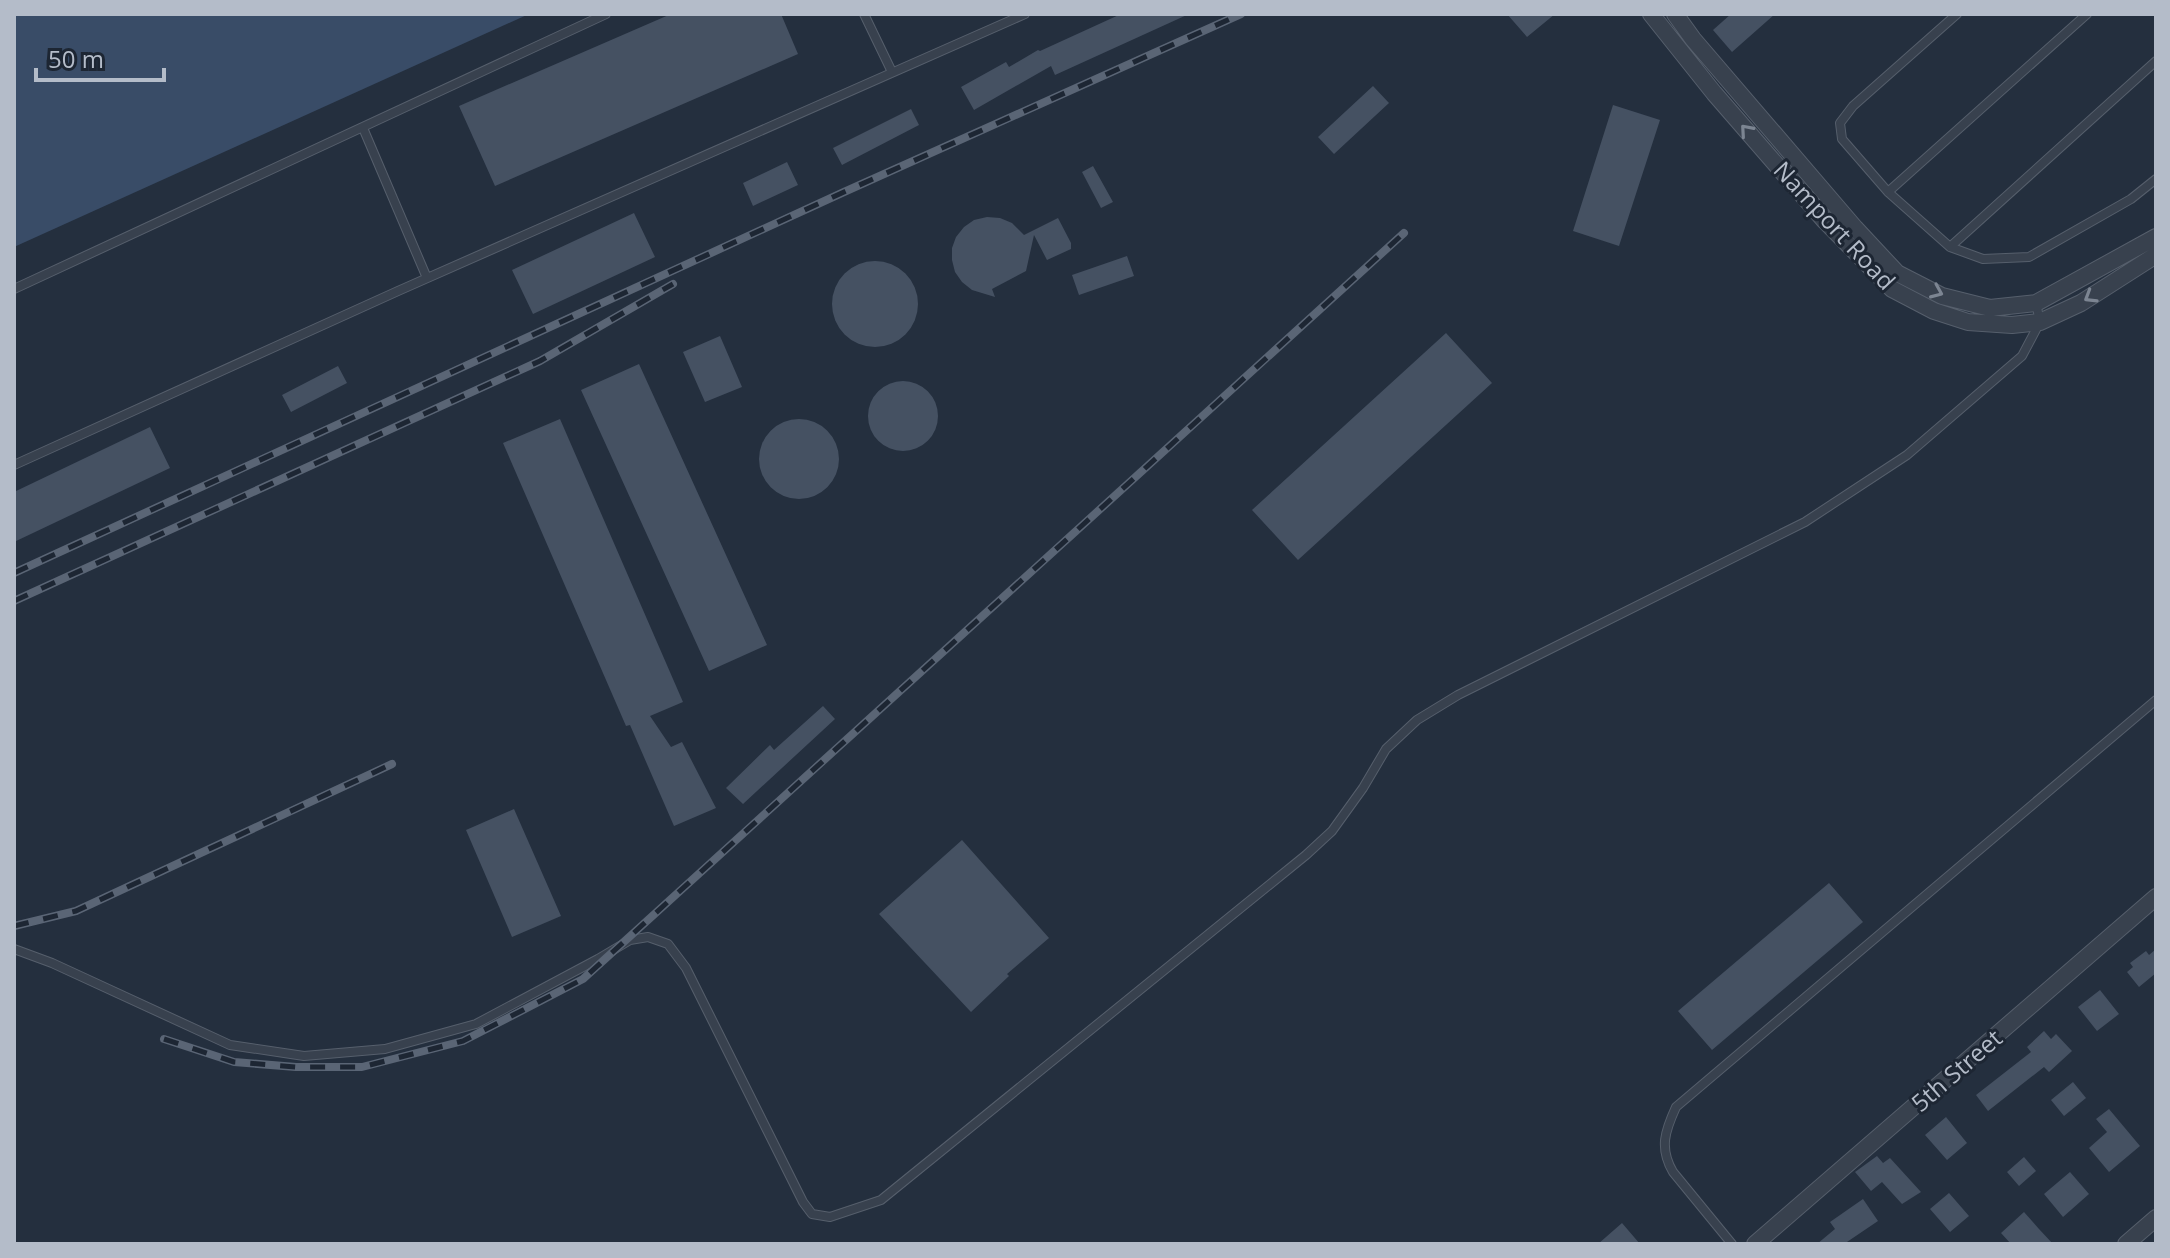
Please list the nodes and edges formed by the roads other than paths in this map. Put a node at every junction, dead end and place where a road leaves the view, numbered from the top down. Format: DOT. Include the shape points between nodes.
graph roads {
  1 [pos="606,14"];
  2 [pos="864,14"];
  3 [pos="1025,14"];
  4 [pos="1651,14"];
  5 [pos="1675,14"];
  6 [pos="1957,14"];
  7 [pos="2087,14"];
  8 [pos="2156,61"];
  9 [pos="892,72"];
  10 [pos="363,128"];
  11 [pos="2156,179"];
  12 [pos="1888,192"];
  13 [pos="2156,237"];
  14 [pos="1950,247"];
  15 [pos="2156,255"];
  16 [pos="427,278"];
  17 [pos="14,289"];
  18 [pos="2036,303"];
  19 [pos="2040,322"];
  20 [pos="14,465"];
  21 [pos="2156,700"];
  22 [pos="2156,897"];
  23 [pos="14,949"];
  24 [pos="2156,1218"];
  25 [pos="1732,1244"];
  26 [pos="1755,1244"];
  27 [pos="2126,1244"];
  1 -- 10 [label="lane"];
  2 -- 9 [label="lane"];
  3 -- 9 [label="lane"];
  19 -- 4 [label="street, Namport Road, one-way" via="1968,322 1892,289 1825,221"];
  5 -- 18 [label="street, one-way" via="1897,273 1942,296 1990,308"];
  6 -- 12 [label="lane" via="1840,123 1842,139"];
  7 -- 12 [label="lane"];
  8 -- 14 [label="lane"];
  9 -- 16 [label="lane"];
  10 -- 16 [label="lane"];
  10 -- 17 [label="lane"];
  11 -- 14 [label="lane" via="2029,257 1983,259"];
  12 -- 14 [label="lane"];
  13 -- 18 [label="street"];
  15 -- 19 [label="street, Namport Road, one-way" via="2081,303"];
  16 -- 20 [label="lane"];
  18 -- 19 [label="lane"];
  19 -- 23 [label="lane" via="2022,356 1907,455 1805,522 1417,720 1386,749 1332,831 1306,855 881,1200 830,1217 812,1214 803,1202 686,968 668,944 648,937 630,940 476,1024 385,1049 304,1056 230,1045"];
  21 -- 25 [label="lane" via="1676,1107 1665,1130 1665,1159"];
  22 -- 26 [label="street, 5th Street"];
  24 -- 27 [label="street"];
}
